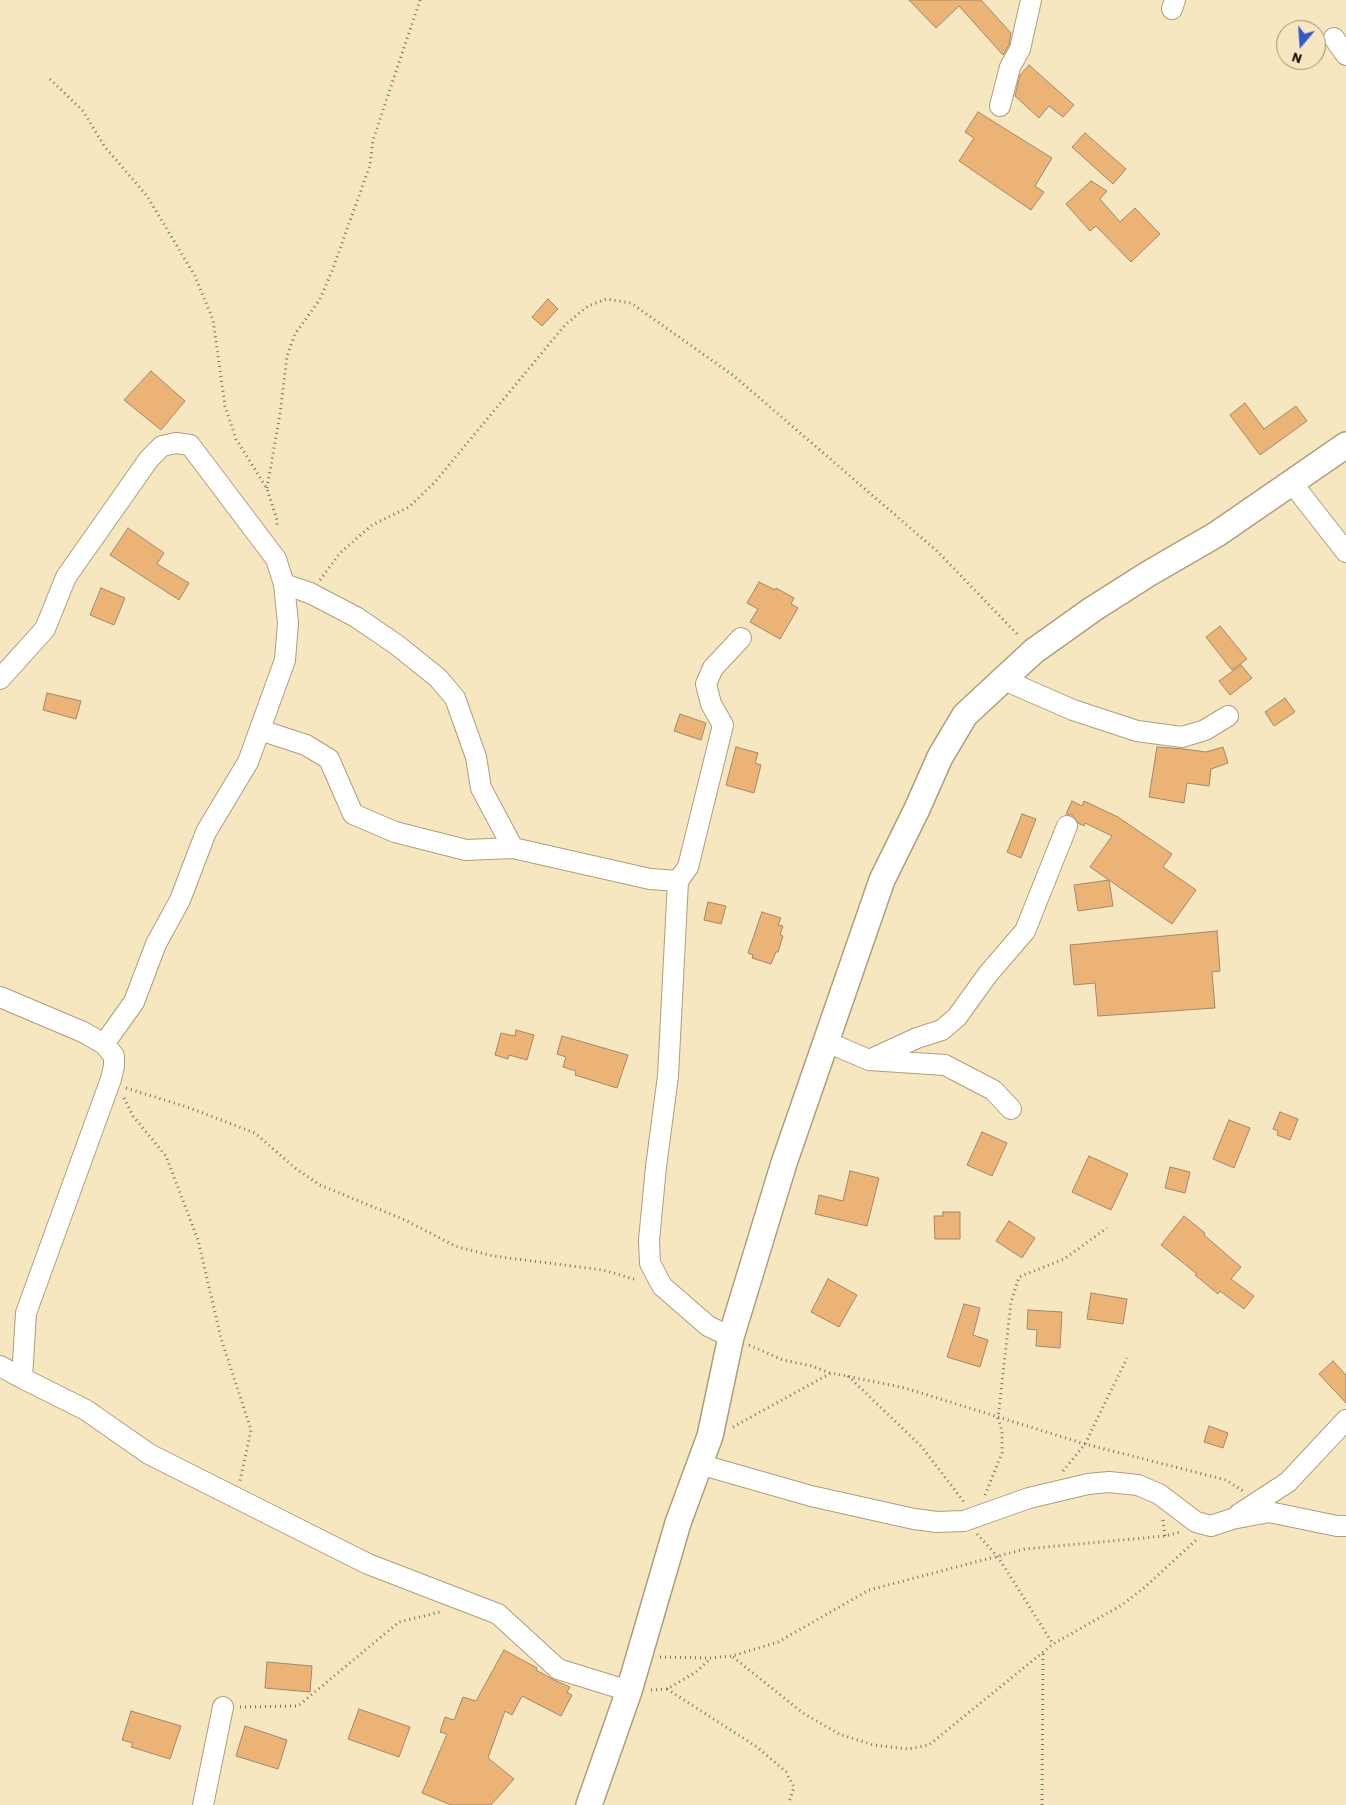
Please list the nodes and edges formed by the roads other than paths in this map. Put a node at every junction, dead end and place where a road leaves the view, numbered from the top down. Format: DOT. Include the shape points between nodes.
graph roads {
  1 [pos="1031,0"];
  2 [pos="1334,38"];
  3 [pos="1346,54"];
  4 [pos="1000,106"];
  5 [pos="1346,445"];
  6 [pos="1292,483"];
  7 [pos="1346,552"];
  8 [pos="284,584"];
  9 [pos="741,638"];
  10 [pos="0,679"];
  11 [pos="1002,679"];
  12 [pos="1228,716"];
  13 [pos="260,730"];
  14 [pos="1067,826"];
  15 [pos="512,848"];
  16 [pos="678,881"];
  17 [pos="0,997"];
  18 [pos="827,1042"];
  19 [pos="104,1044"];
  20 [pos="869,1060"];
  21 [pos="1011,1109"];
  22 [pos="731,1337"];
  23 [pos="0,1366"];
  24 [pos="22,1378"];
  25 [pos="1346,1420"];
  26 [pos="699,1464"];
  27 [pos="1232,1519"];
  28 [pos="1346,1526"];
  29 [pos="628,1690"];
  30 [pos="223,1707"];
  31 [pos="203,1805"];
  32 [pos="589,1805"];
  1 -- 4 [label="street" via="1020,49 1010,67"];
  2 -- 3 [label="street"];
  5 -- 6 [label="street"];
  6 -- 7 [label="street"];
  6 -- 11 [label="street" via="1217,534 1093,609 1034,651"];
  8 -- 10 [label="street" via="276,559 190,445 162,446 149,459 66,577 44,629"];
  8 -- 13 [label="street" via="288,623 285,660"];
  8 -- 15 [label="street" via="310,593 356,617 438,678 455,698 476,757 481,788"];
  9 -- 16 [label="street" via="714,668 706,684 711,704 724,725 688,867"];
  11 -- 12 [label="street" via="1073,710 1137,731 1182,737 1205,730"];
  11 -- 18 [label="street" via="965,715 940,757 882,880"];
  13 -- 15 [label="street" via="306,746 329,759 353,814 395,832 466,850"];
  13 -- 19 [label="street" via="248,762 206,832 180,900 156,944 134,1002"];
  14 -- 20 [label="street" via="1025,931 957,1017 942,1030"];
  15 -- 16 [label="street" via="650,879"];
  16 -- 22 [label="street" via="668,1076 656,1167 650,1262 662,1286 708,1326"];
  17 -- 19 [label="street"];
  18 -- 20 [label="street"];
  18 -- 22 [label="street" via="784,1163"];
  19 -- 24 [label="street" via="114,1056 115,1083 26,1313"];
  20 -- 21 [label="street" via="945,1065 993,1090"];
  22 -- 26 [label="street" via="710,1436"];
  23 -- 24 [label="street"];
  24 -- 29 [label="street" via="86,1410 149,1454 368,1564 498,1614 558,1669"];
  25 -- 27 [label="street" via="1288,1482"];
  26 -- 27 [label="street" via="812,1496 937,1522 970,1520 1030,1498 1109,1482 1138,1485 1160,1494 1196,1522 1211,1526"];
  26 -- 29 [label="street"];
  27 -- 28 [label="street" via="1269,1512"];
  29 -- 32 [label="street"];
  30 -- 31 [label="street"];
}
